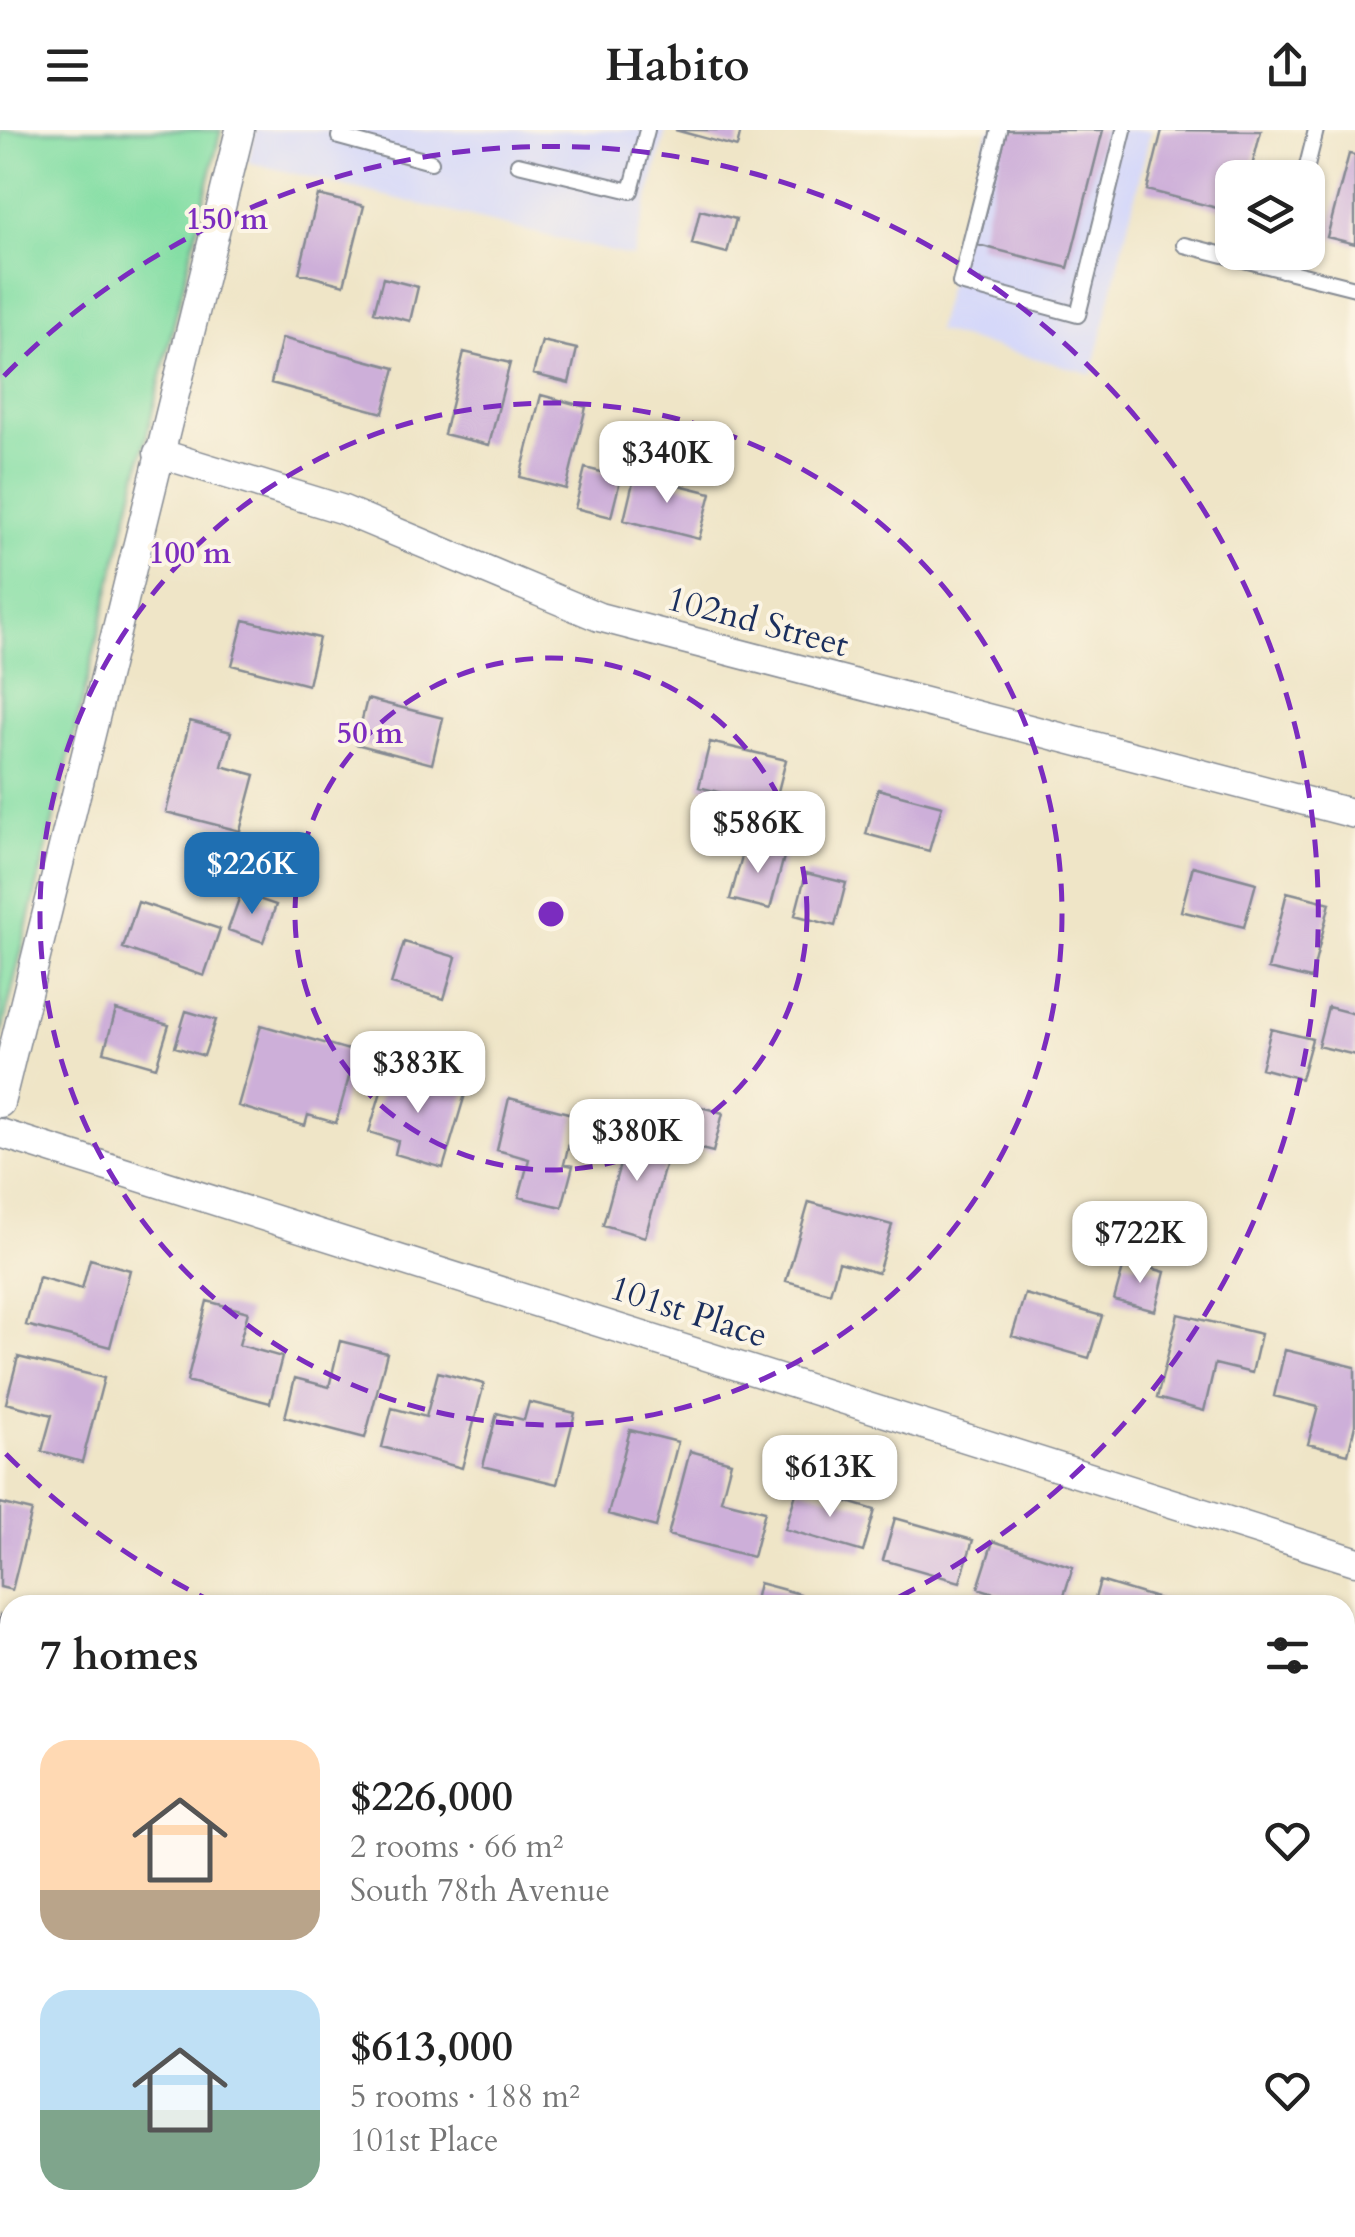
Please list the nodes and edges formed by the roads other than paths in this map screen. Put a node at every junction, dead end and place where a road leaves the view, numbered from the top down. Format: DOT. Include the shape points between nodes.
graph roads {
  1 [pos="240,130"];
  2 [pos="341,130"];
  3 [pos="647,130"];
  4 [pos="1000,130"];
  5 [pos="1124,130"];
  6 [pos="1316,130"];
  7 [pos="1308,160"];
  8 [pos="431,162"];
  9 [pos="518,164"];
  10 [pos="1184,245"];
  11 [pos="1215,253"];
  12 [pos="1282,270"];
  13 [pos="1355,288"];
  14 [pos="158,453"];
  15 [pos="1355,814"];
  16 [pos="0,1103"];
  17 [pos="0,1133"];
  18 [pos="1355,1562"];
  1 -- 14 [label="street"];
  2 -- 8 [label="lane" via="339,137"];
  3 -- 9 [label="lane" via="631,192"];
  4 -- 5 [label="lane" via="960,284 1078,315"];
  6 -- 7 [label="lane"];
  10 -- 11 [label="lane"];
  12 -- 13 [label="lane"];
  14 -- 15 [label="street, 102nd Street" via="341,509 599,617"];
  14 -- 16 [label="street"];
  17 -- 18 [label="street, 101st Place"];
}
